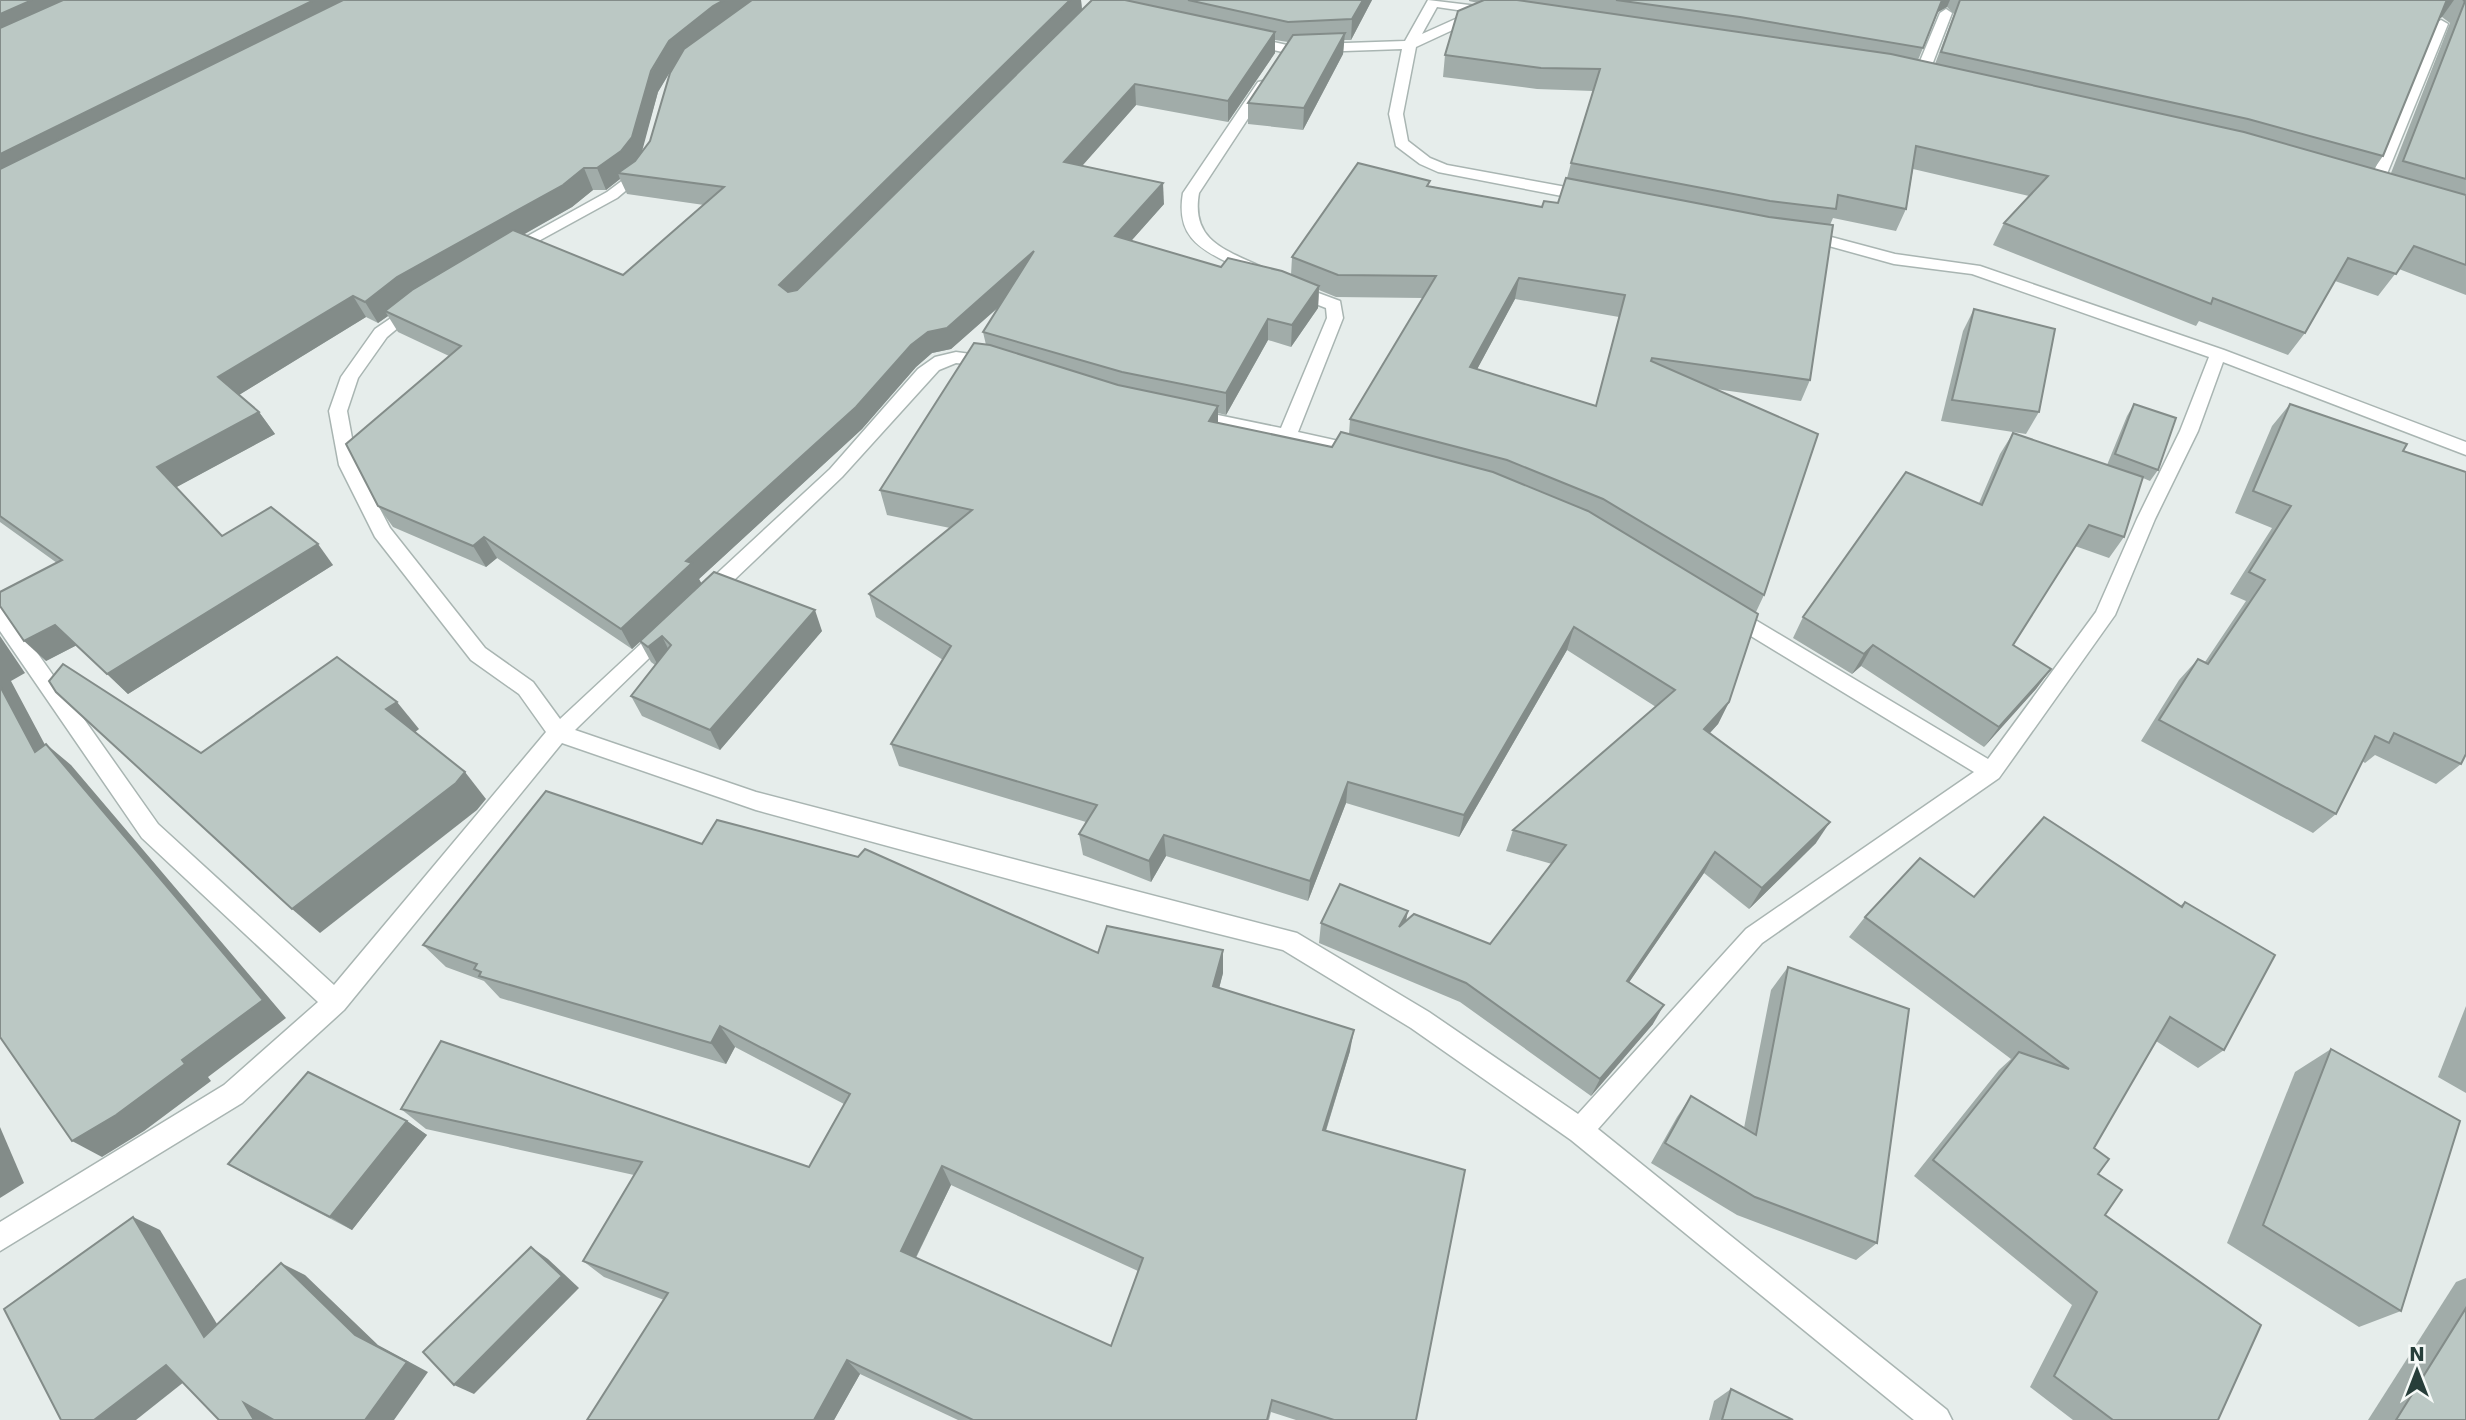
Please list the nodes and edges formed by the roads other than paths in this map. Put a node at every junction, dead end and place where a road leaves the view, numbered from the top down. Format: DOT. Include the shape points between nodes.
graph roads {
  1 [pos="1434,2"];
  2 [pos="1486,11"];
  3 [pos="1947,13"];
  4 [pos="1513,14"];
  5 [pos="2441,24"];
  6 [pos="1233,37"];
  7 [pos="1410,45"];
  8 [pos="1280,60"];
  9 [pos="1920,78"];
  10 [pos="652,150"];
  11 [pos="2375,187"];
  12 [pos="1602,199"];
  13 [pos="1789,233"];
  14 [pos="495,259"];
  15 [pos="428,299"];
  16 [pos="2218,354"];
  17 [pos="1009,366"];
  18 [pos="1172,412"];
  19 [pos="1287,436"];
  20 [pos="2466,449"];
  21 [pos="1384,457"];
  22 [pos="1710,602"];
  23 [pos="0,615"];
  24 [pos="558,733"];
  25 [pos="1990,772"];
  26 [pos="335,1002"];
  27 [pos="1580,1131"];
  28 [pos="0,1237"];
  29 [pos="1937,1420"];
  1 -- 2 [label="street"];
  1 -- 7 [label="street"];
  2 -- 4 [label="street"];
  2 -- 7 [label="street"];
  3 -- 9 [label="street"];
  5 -- 11 [label="street"];
  6 -- 8 [label="street"];
  7 -- 8 [label="street"];
  7 -- 12 [label="street" via="1396,114 1401,143 1410,151 1443,169"];
  8 -- 19 [label="street" via="1191,193 1186,210 1193,232 1207,245 1334,305 1335,318"];
  10 -- 14 [label="street" via="636,177 612,195"];
  13 -- 16 [label="street" via="1816,236 1894,259 1974,269"];
  15 -- 24 [label="street" via="381,333 349,377 338,411 348,465 382,532 478,654 526,688"];
  16 -- 20 [label="street"];
  16 -- 25 [label="street" via="2189,431 2105,615"];
  17 -- 24 [label="street" via="961,356 939,360 836,473"];
  18 -- 19 [label="street"];
  19 -- 21 [label="street"];
  22 -- 25 [label="street"];
  23 -- 26 [label="street" via="150,831"];
  24 -- 26 [label="street"];
  24 -- 27 [label="street" via="757,801 1289,941 1420,1020"];
  25 -- 27 [label="street" via="1754,936"];
  26 -- 28 [label="street" via="233,1094"];
  27 -- 29 [label="street"];
}
